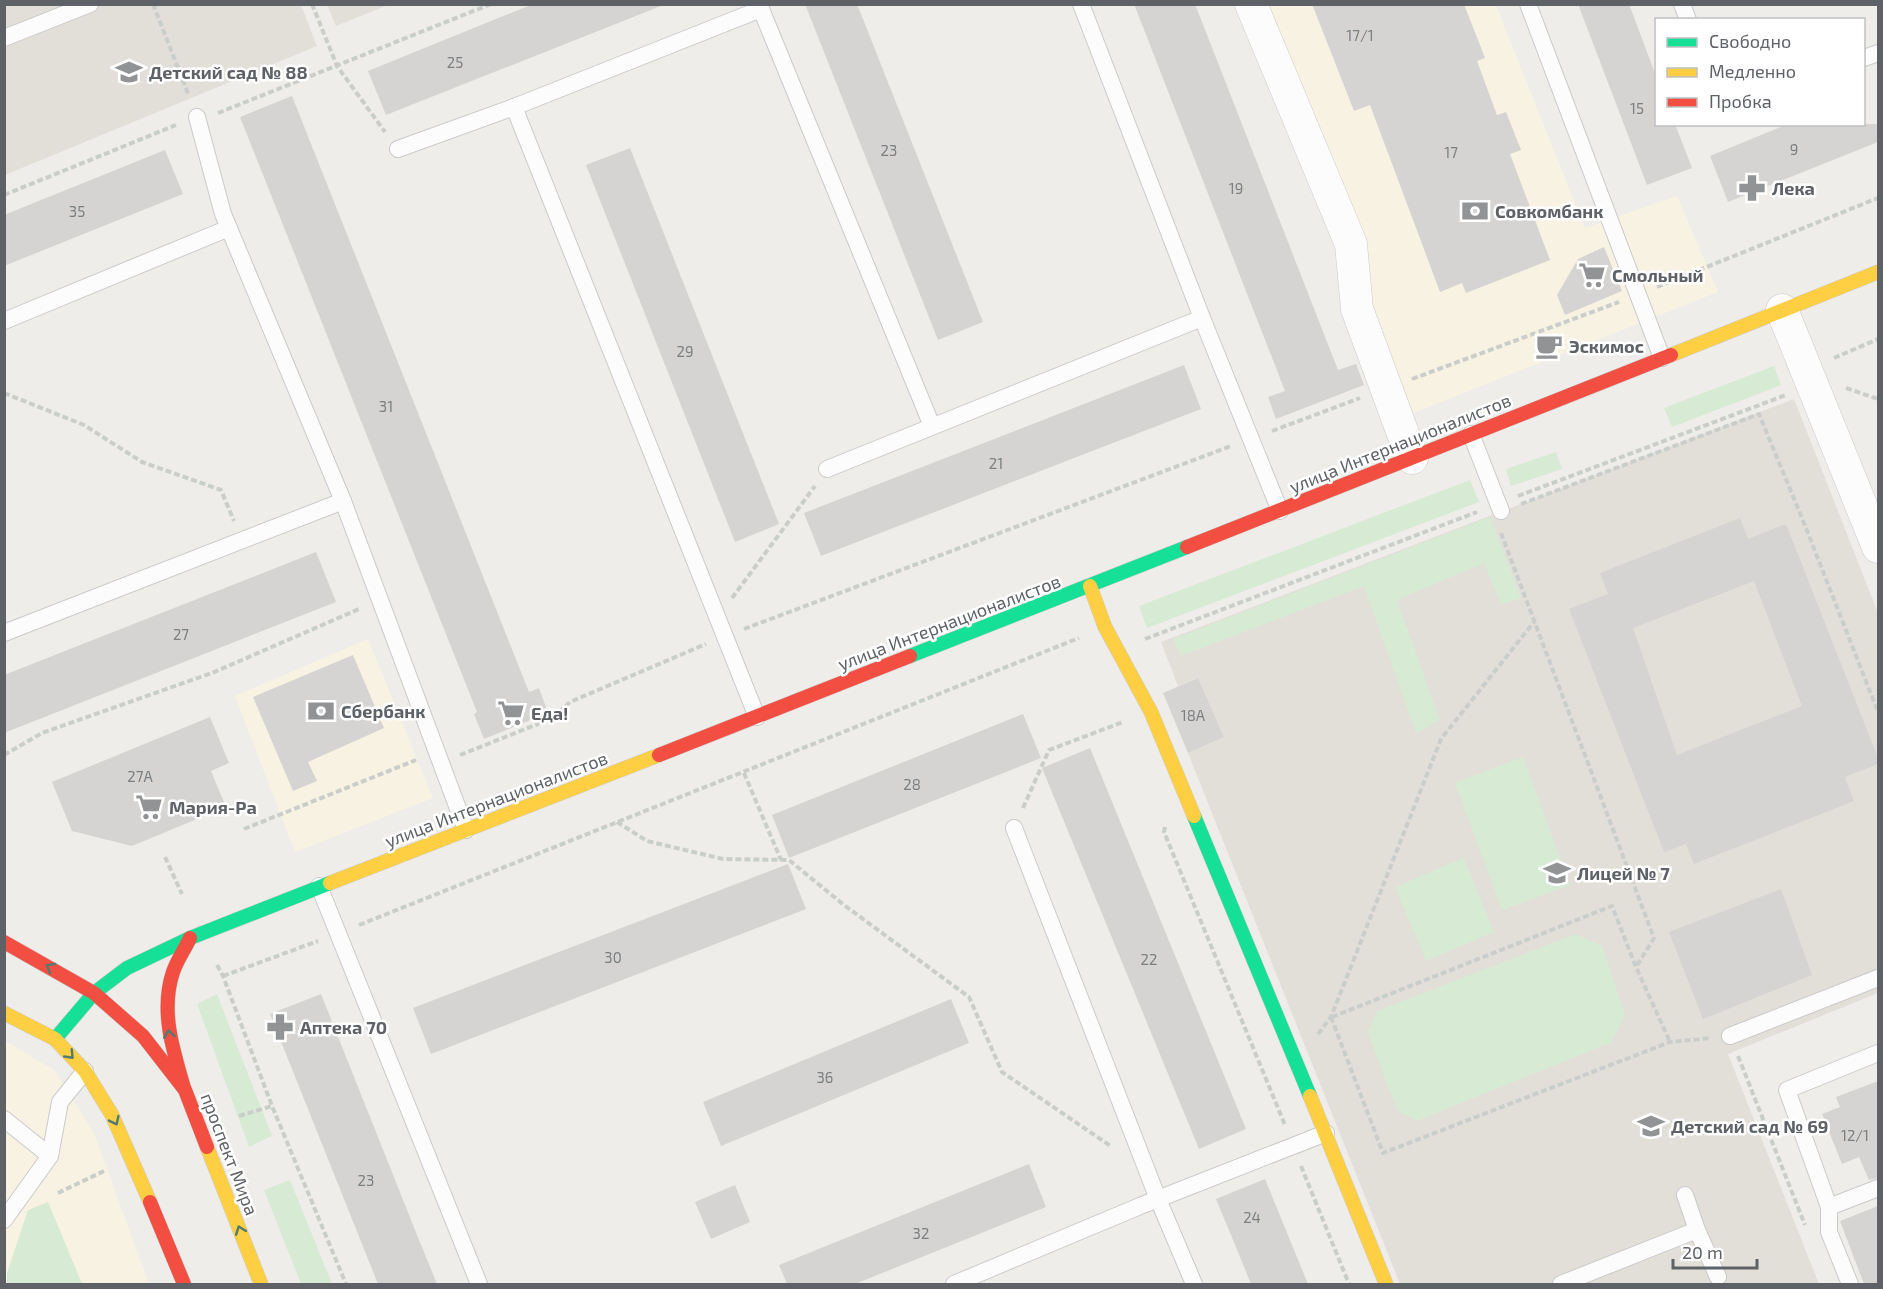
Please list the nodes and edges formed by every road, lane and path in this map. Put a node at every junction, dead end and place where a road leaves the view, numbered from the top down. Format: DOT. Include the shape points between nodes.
graph roads {
  1 [pos="90,4"];
  2 [pos="153,4"];
  3 [pos="312,4"];
  4 [pos="491,4"];
  5 [pos="1081,4"];
  6 [pos="1251,4"];
  7 [pos="1528,4"];
  8 [pos="4,38"];
  9 [pos="337,66"];
  10 [pos="190,99"];
  11 [pos="514,107"];
  12 [pos="197,117"];
  13 [pos="398,149"];
  14 [pos="4,195"];
  15 [pos="229,228"];
  16 [pos="1878,272"];
  17 [pos="1782,310"];
  18 [pos="1202,318"];
  19 [pos="4,321"];
  20 [pos="1878,339"];
  21 [pos="1662,358"];
  22 [pos="1814,385"];
  23 [pos="1386,389"];
  24 [pos="4,393"];
  25 [pos="932,426"];
  26 [pos="1471,434"];
  27 [pos="1252,438"];
  28 [pos="1412,458"];
  29 [pos="827,469"];
  30 [pos="343,501"];
  31 [pos="1500,507"];
  32 [pos="1280,511"];
  33 [pos="243,541"];
  34 [pos="1878,547"];
  35 [pos="1090,586"];
  36 [pos="380,600"];
  37 [pos="717,618"];
  38 [pos="1534,621"];
  39 [pos="1105,627"];
  40 [pos="4,633"];
  41 [pos="725,636"];
  42 [pos="1151,712"];
  43 [pos="1878,712"];
  44 [pos="757,717"];
  45 [pos="437,752"];
  46 [pos="4,755"];
  47 [pos="744,773"];
  48 [pos="617,822"];
  49 [pos="1014,828"];
  50 [pos="244,829"];
  51 [pos="466,830"];
  52 [pos="165,857"];
  53 [pos="781,860"];
  54 [pos="319,886"];
  55 [pos="182,894"];
  56 [pos="338,933"];
  57 [pos="190,938"];
  58 [pos="4,942"];
  59 [pos="217,965"];
  60 [pos="1636,967"];
  61 [pos="223,976"];
  62 [pos="1878,978"];
  63 [pos="94,993"];
  64 [pos="4,1013"];
  65 [pos="1331,1017"];
  66 [pos="1730,1036"];
  67 [pos="55,1039"];
  68 [pos="1670,1042"];
  69 [pos="1878,1053"];
  70 [pos="85,1071"];
  71 [pos="185,1090"];
  72 [pos="272,1106"];
  73 [pos="239,1116"];
  74 [pos="4,1119"];
  75 [pos="1326,1133"];
  76 [pos="1121,1153"];
  77 [pos="50,1156"];
  78 [pos="108,1169"];
  79 [pos="1878,1188"];
  80 [pos="58,1193"];
  81 [pos="1684,1195"];
  82 [pos="1158,1199"];
  83 [pos="4,1202"];
  84 [pos="1829,1207"];
  85 [pos="4,1220"];
  86 [pos="1807,1229"];
  87 [pos="1697,1230"];
  88 [pos="1718,1277"];
  89 [pos="1568,1283"];
  90 [pos="184,1284"];
  91 [pos="261,1284"];
  92 [pos="346,1284"];
  93 [pos="479,1284"];
  94 [pos="954,1284"];
  95 [pos="1194,1284"];
  96 [pos="1386,1284"];
  97 [pos="1850,1284"];
  1 -- 8 [label="lane"];
  2 -- 10 [label="path"];
  3 -- 9 [label="path"];
  4 -- 9 [label="path"];
  5 -- 18 [label="lane"];
  6 -- 23 [label="street" via="1352,244 1357,309"];
  7 -- 21 [label="lane"];
  9 -- 12 [label="path" via="209,117"];
  9 -- 13 [label="path"];
  11 -- 13 [label="lane"];
  11 -- 25 [label="lane" via="760,9"];
  11 -- 37 [label="lane"];
  12 -- 14 [label="path"];
  12 -- 15 [label="lane"];
  15 -- 19 [label="lane"];
  15 -- 30 [label="lane"];
  16 -- 17 [label="street, улица Интернационалистов"];
  17 -- 21 [label="street, улица Интернационалистов"];
  17 -- 22 [label="street"];
  18 -- 25 [label="lane"];
  18 -- 27 [label="lane"];
  20 -- 22 [label="path" via="1833,358"];
  21 -- 26 [label="street, улица Интернационалистов"];
  22 -- 31 [label="path"];
  22 -- 34 [label="street"];
  23 -- 27 [label="path"];
  23 -- 28 [label="street"];
  24 -- 33 [label="path" via="84,425 142,462 221,490"];
  25 -- 29 [label="lane"];
  26 -- 28 [label="street, улица Интернационалистов"];
  26 -- 31 [label="lane"];
  27 -- 32 [label="lane"];
  27 -- 41 [label="path"];
  28 -- 32 [label="street, улица Интернационалистов"];
  29 -- 37 [label="path"];
  30 -- 33 [label="lane"];
  30 -- 36 [label="lane"];
  31 -- 38 [label="path" via="1494,514"];
  31 -- 39 [label="path" via="1142,640"];
  31 -- 43 [label="path" via="1758,414"];
  32 -- 35 [label="street, улица Интернационалистов"];
  33 -- 40 [label="lane"];
  35 -- 39 [label="street"];
  35 -- 44 [label="street, улица Интернационалистов"];
  36 -- 45 [label="lane"];
  36 -- 46 [label="path" via="212,673 42,733"];
  37 -- 41 [label="lane"];
  38 -- 60 [label="path" via="1654,938"];
  38 -- 65 [label="path" via="1441,738"];
  39 -- 42 [label="street"];
  39 -- 47 [label="path"];
  41 -- 44 [label="lane"];
  41 -- 45 [label="path" via="570,702 553,718 459,755"];
  42 -- 49 [label="path" via="1049,750"];
  42 -- 75 [label="street"];
  44 -- 51 [label="street, улица Интернационалистов"];
  45 -- 50 [label="path"];
  45 -- 51 [label="lane"];
  47 -- 48 [label="path"];
  47 -- 53 [label="path"];
  48 -- 53 [label="path" via="647,841 723,859"];
  48 -- 56 [label="path"];
  49 -- 82 [label="lane"];
  51 -- 54 [label="street, улица Интернационалистов"];
  52 -- 55 [label="path"];
  53 -- 76 [label="path" via="789,860 969,997 1002,1072"];
  54 -- 56 [label="lane"];
  54 -- 57 [label="street, улица Интернационалистов"];
  56 -- 61 [label="path"];
  56 -- 93 [label="lane"];
  57 -- 63 [label="street, улица Интернационалистов" via="142,959"];
  71 -- 57 [label="street, one-way" via="170,1042 166,1007 173,972"];
  63 -- 58 [label="street, проспект Мира, one-way"];
  59 -- 61 [label="path"];
  60 -- 65 [label="path" via="1612,906"];
  60 -- 68 [label="path"];
  61 -- 72 [label="path"];
  62 -- 66 [label="lane"];
  63 -- 67 [label="street, улица Интернационалистов"];
  63 -- 71 [label="street, проспект Мира" via="143,1036"];
  64 -- 67 [label="street"];
  65 -- 68 [label="path" via="1383,1153"];
  66 -- 68 [label="path"];
  66 -- 86 [label="path"];
  67 -- 70 [label="street, one-way"];
  69 -- 84 [label="lane" via="1787,1090"];
  70 -- 77 [label="lane" via="60,1102"];
  70 -- 90 [label="street, one-way" via="116,1124"];
  91 -- 71 [label="street, проспект Мира, one-way"];
  72 -- 73 [label="path"];
  72 -- 92 [label="path"];
  74 -- 77 [label="lane"];
  75 -- 82 [label="lane"];
  75 -- 96 [label="street"];
  77 -- 83 [label="lane"];
  77 -- 85 [label="lane"];
  78 -- 80 [label="path"];
  79 -- 84 [label="lane"];
  81 -- 87 [label="lane"];
  82 -- 94 [label="lane"];
  82 -- 95 [label="lane"];
  84 -- 97 [label="lane" via="1829,1232"];
  87 -- 88 [label="lane"];
  87 -- 89 [label="lane"];
}
